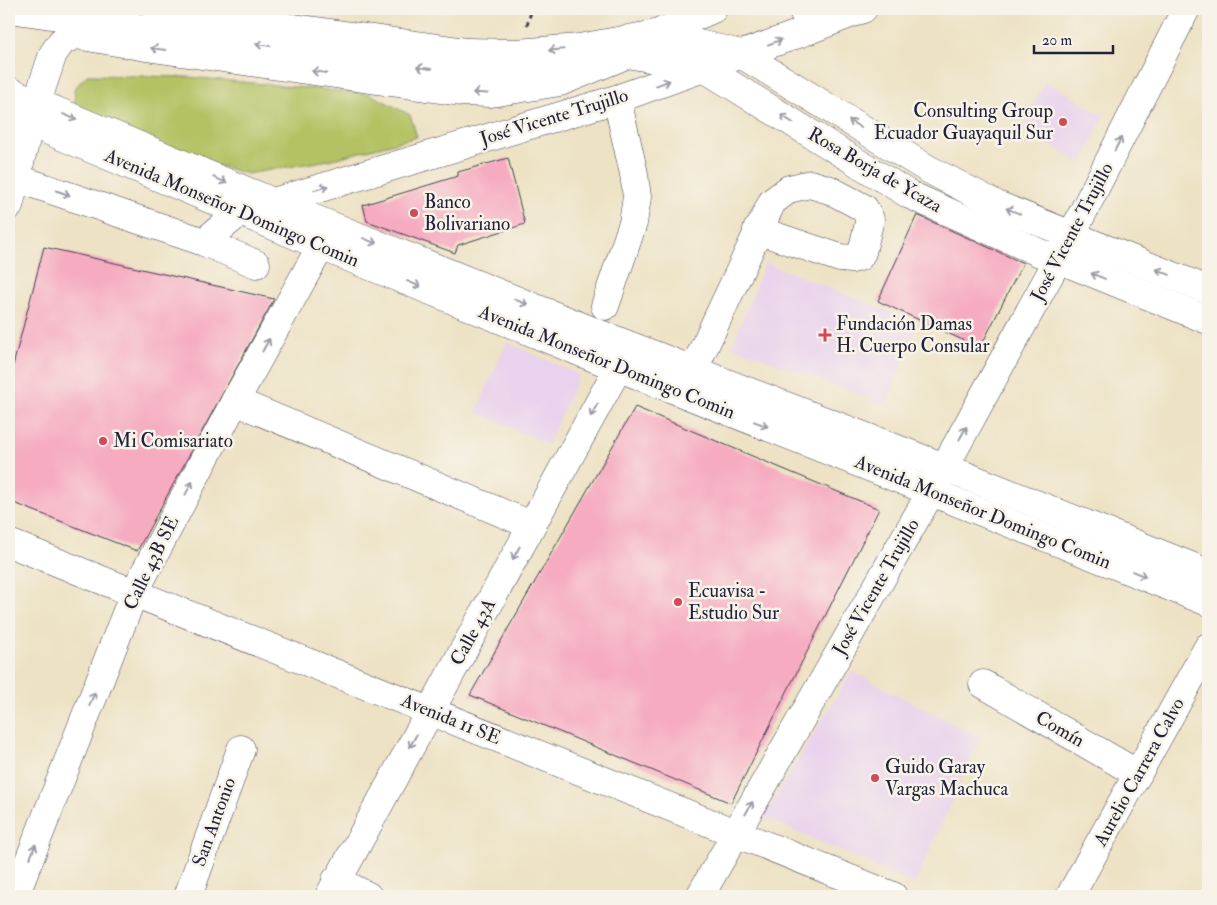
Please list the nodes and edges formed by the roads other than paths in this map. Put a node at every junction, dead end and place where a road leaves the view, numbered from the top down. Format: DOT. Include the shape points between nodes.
graph roads {
  1 [pos="156,9"];
  2 [pos="713,9"];
  3 [pos="863,9"];
  4 [pos="1186,9"];
  5 [pos="16,10"];
  6 [pos="806,19"];
  7 [pos="656,34"];
  8 [pos="628,54"];
  9 [pos="741,54"];
  10 [pos="704,68"];
  11 [pos="9,91"];
  12 [pos="617,99"];
  13 [pos="25,113"];
  14 [pos="16,178"];
  15 [pos="273,202"];
  16 [pos="9,206"];
  17 [pos="240,212"];
  18 [pos="758,230"];
  19 [pos="1072,234"];
  20 [pos="204,242"];
  21 [pos="321,246"];
  22 [pos="1058,260"];
  23 [pos="256,264"];
  24 [pos="1208,290"];
  25 [pos="605,306"];
  26 [pos="1208,320"];
  27 [pos="618,368"];
  28 [pos="690,383"];
  29 [pos="235,401"];
  30 [pos="944,467"];
  31 [pos="931,492"];
  32 [pos="531,525"];
  33 [pos="9,543"];
  34 [pos="1208,573"];
  35 [pos="134,593"];
  36 [pos="1208,602"];
  37 [pos="1208,647"];
  38 [pos="983,684"];
  39 [pos="429,711"];
  40 [pos="241,749"];
  41 [pos="1138,774"];
  42 [pos="735,833"];
  43 [pos="333,888"];
  44 [pos="15,896"];
  45 [pos="188,896"];
  46 [pos="368,896"];
  47 [pos="700,896"];
  48 [pos="893,896"];
  49 [pos="1070,896"];
  7 -- 1 [label="street, one-way" via="579,48 518,53 467,52"];
  2 -- 7 [label="street"];
  3 -- 6 [label="street, José Vicente Trujillo"];
  19 -- 4 [label="street, José Vicente Trujillo, one-way"];
  8 -- 5 [label="street, one-way" via="552,72 466,74"];
  9 -- 6 [label="street, José Vicente Trujillo, one-way"];
  7 -- 8 [label="street"];
  7 -- 9 [label="street, Rosa Borja de Ycaza"];
  8 -- 10 [label="street, Rosa Borja de Ycaza"];
  8 -- 13 [label="street, one-way" via="560,82 491,93 461,92 76,34 62,41 52,54"];
  9 -- 10 [label="street, José Vicente Trujillo"];
  19 -- 9 [label="street, Rosa Borja de Ycaza, one-way" via="997,205 928,169"];
  12 -- 10 [label="street, José Vicente Trujillo, one-way"];
  22 -- 10 [label="street, Rosa Borja de Ycaza, one-way" via="910,195"];
  11 -- 13 [label="street, Avenida Monseñor Domingo Comin"];
  15 -- 12 [label="street, José Vicente Trujillo, one-way"];
  12 -- 25 [label="street" via="637,197 632,223"];
  13 -- 14 [label="street"];
  13 -- 15 [label="street, Avenida Monseñor Domingo Comin, one-way"];
  13 -- 17 [label="street, Avenida Monseñor Domingo Comin"];
  14 -- 16 [label="street"];
  14 -- 20 [label="street, one-way"];
  15 -- 17 [label="street, José Vicente Trujillo"];
  15 -- 28 [label="street, Avenida Monseñor Domingo Comin, one-way" via="586,329"];
  17 -- 20 [label="street"];
  17 -- 21 [label="street, Avenida Monseñor Domingo Comin"];
  18 -- 28 [label="street"];
  19 -- 22 [label="street, José Vicente Trujillo"];
  24 -- 19 [label="street, Rosa Borja de Ycaza, one-way"];
  20 -- 23 [label="street"];
  21 -- 27 [label="street, Avenida Monseñor Domingo Comin, one-way"];
  29 -- 21 [label="street, Calle 43B SE, one-way"];
  26 -- 22 [label="street, Rosa Borja de Ycaza, one-way"];
  30 -- 22 [label="street, José Vicente Trujillo, one-way"];
  27 -- 28 [label="street, Avenida Monseñor Domingo Comin"];
  27 -- 32 [label="street, Calle 43A, one-way"];
  28 -- 30 [label="street, Avenida Monseñor Domingo Comin"];
  28 -- 31 [label="street, Avenida Monseñor Domingo Comin, one-way"];
  29 -- 32 [label="street"];
  35 -- 29 [label="street, Calle 43B SE, one-way"];
  30 -- 31 [label="street, José Vicente Trujillo"];
  30 -- 34 [label="street, Avenida Monseñor Domingo Comin"];
  31 -- 36 [label="street, Avenida Monseñor Domingo Comin, one-way"];
  42 -- 31 [label="street, José Vicente Trujillo, one-way"];
  32 -- 39 [label="street, Calle 43A, one-way"];
  33 -- 35 [label="street, Avenida 11 SE"];
  35 -- 39 [label="street, Avenida 11 SE"];
  44 -- 35 [label="street, Calle 43B SE, one-way"];
  37 -- 41 [label="street, Aurelio Carrera Calvo"];
  38 -- 41 [label="street, Comín"];
  39 -- 42 [label="street, Avenida 11 SE"];
  39 -- 43 [label="street, Calle 43A, one-way"];
  40 -- 45 [label="street, San Antonio"];
  41 -- 49 [label="street, Aurelio Carrera Calvo"];
  42 -- 47 [label="street, José Vicente Trujillo"];
  42 -- 48 [label="street, Avenida 11 SE"];
  43 -- 46 [label="street"];
}
